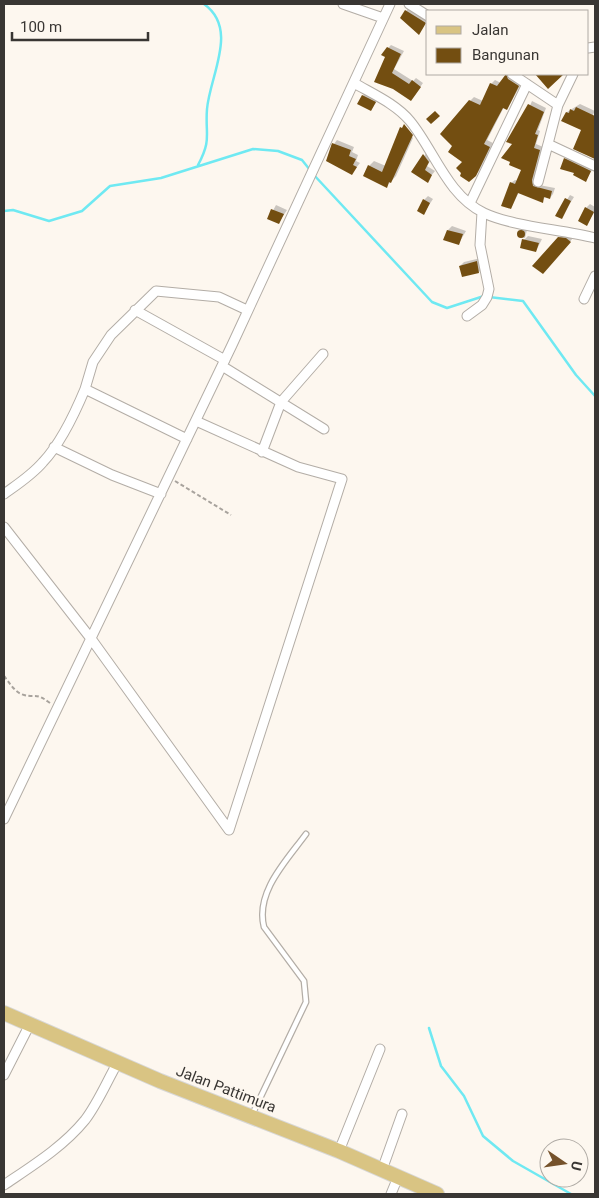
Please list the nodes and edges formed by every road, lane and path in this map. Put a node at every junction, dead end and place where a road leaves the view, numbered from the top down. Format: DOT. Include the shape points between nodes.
graph roads {
  1 [pos="343,4"];
  2 [pos="390,4"];
  3 [pos="409,4"];
  4 [pos="426,15"];
  5 [pos="384,18"];
  6 [pos="514,75"];
  7 [pos="573,75"];
  8 [pos="354,83"];
  9 [pos="527,84"];
  10 [pos="558,105"];
  11 [pos="548,144"];
  12 [pos="595,166"];
  13 [pos="538,182"];
  14 [pos="470,203"];
  15 [pos="482,212"];
  16 [pos="595,238"];
  17 [pos="595,276"];
  18 [pos="584,299"];
  19 [pos="135,310"];
  20 [pos="247,310"];
  21 [pos="468,316"];
  22 [pos="322,354"];
  23 [pos="223,363"];
  24 [pos="85,388"];
  25 [pos="282,402"];
  26 [pos="196,421"];
  27 [pos="324,429"];
  28 [pos="186,439"];
  29 [pos="54,447"];
  30 [pos="262,452"];
  31 [pos="168,477"];
  32 [pos="4,494"];
  33 [pos="161,494"];
  34 [pos="231,516"];
  35 [pos="4,527"];
  36 [pos="92,640"];
  37 [pos="4,676"];
  38 [pos="58,708"];
  39 [pos="4,819"];
  40 [pos="306,834"];
  41 [pos="4,1013"];
  42 [pos="30,1024"];
  43 [pos="380,1049"];
  44 [pos="118,1062"];
  45 [pos="4,1075"];
  46 [pos="402,1114"];
  47 [pos="252,1115"];
  48 [pos="339,1151"];
  49 [pos="382,1170"];
  50 [pos="398,1177"];
  51 [pos="4,1186"];
  52 [pos="390,1194"];
  53 [pos="437,1194"];
  1 -- 5 [label="street"];
  2 -- 5 [label="street"];
  3 -- 4 [label="street"];
  5 -- 8 [label="street"];
  6 -- 9 [label="street"];
  7 -- 10 [label="street"];
  8 -- 14 [label="street" via="409,119 436,162"];
  8 -- 20 [label="street"];
  9 -- 10 [label="street"];
  9 -- 14 [label="street"];
  10 -- 11 [label="street"];
  11 -- 12 [label="street"];
  11 -- 13 [label="street"];
  14 -- 15 [label="street"];
  15 -- 16 [label="street" via="514,222"];
  15 -- 21 [label="street" via="480,245 489,289 482,305"];
  17 -- 18 [label="street"];
  19 -- 20 [label="street" via="150,294 159,290 219,297"];
  19 -- 23 [label="street"];
  19 -- 24 [label="street" via="98,354"];
  20 -- 23 [label="street"];
  22 -- 25 [label="street"];
  23 -- 25 [label="street"];
  23 -- 26 [label="street"];
  24 -- 28 [label="street"];
  24 -- 29 [label="street"];
  25 -- 27 [label="street"];
  25 -- 30 [label="street"];
  26 -- 28 [label="street"];
  26 -- 30 [label="street"];
  28 -- 31 [label="street"];
  29 -- 32 [label="street" via="29,476"];
  29 -- 33 [label="street"];
  30 -- 36 [label="street" via="298,467 342,478 229,830"];
  31 -- 33 [label="street"];
  31 -- 34 [label="path"];
  33 -- 36 [label="street"];
  35 -- 36 [label="street"];
  36 -- 38 [label="street"];
  37 -- 38 [label="path" via="18,692 41,697"];
  38 -- 39 [label="street"];
  40 -- 47 [label="lane" via="270,884 262,906 264,927 304,981 306,1002"];
  41 -- 42 [label="main road, Jalan Pattimura"];
  42 -- 44 [label="main road, Jalan Pattimura"];
  42 -- 45 [label="street"];
  43 -- 48 [label="street"];
  44 -- 47 [label="main road, Jalan Pattimura"];
  44 -- 51 [label="street" via="87,1117 74,1133"];
  46 -- 49 [label="street"];
  47 -- 48 [label="main road, Jalan Pattimura"];
  48 -- 49 [label="main road, Jalan Pattimura"];
  49 -- 50 [label="main road, Jalan Pattimura"];
  50 -- 52 [label="street"];
  50 -- 53 [label="main road, Jalan Pattimura"];
}
